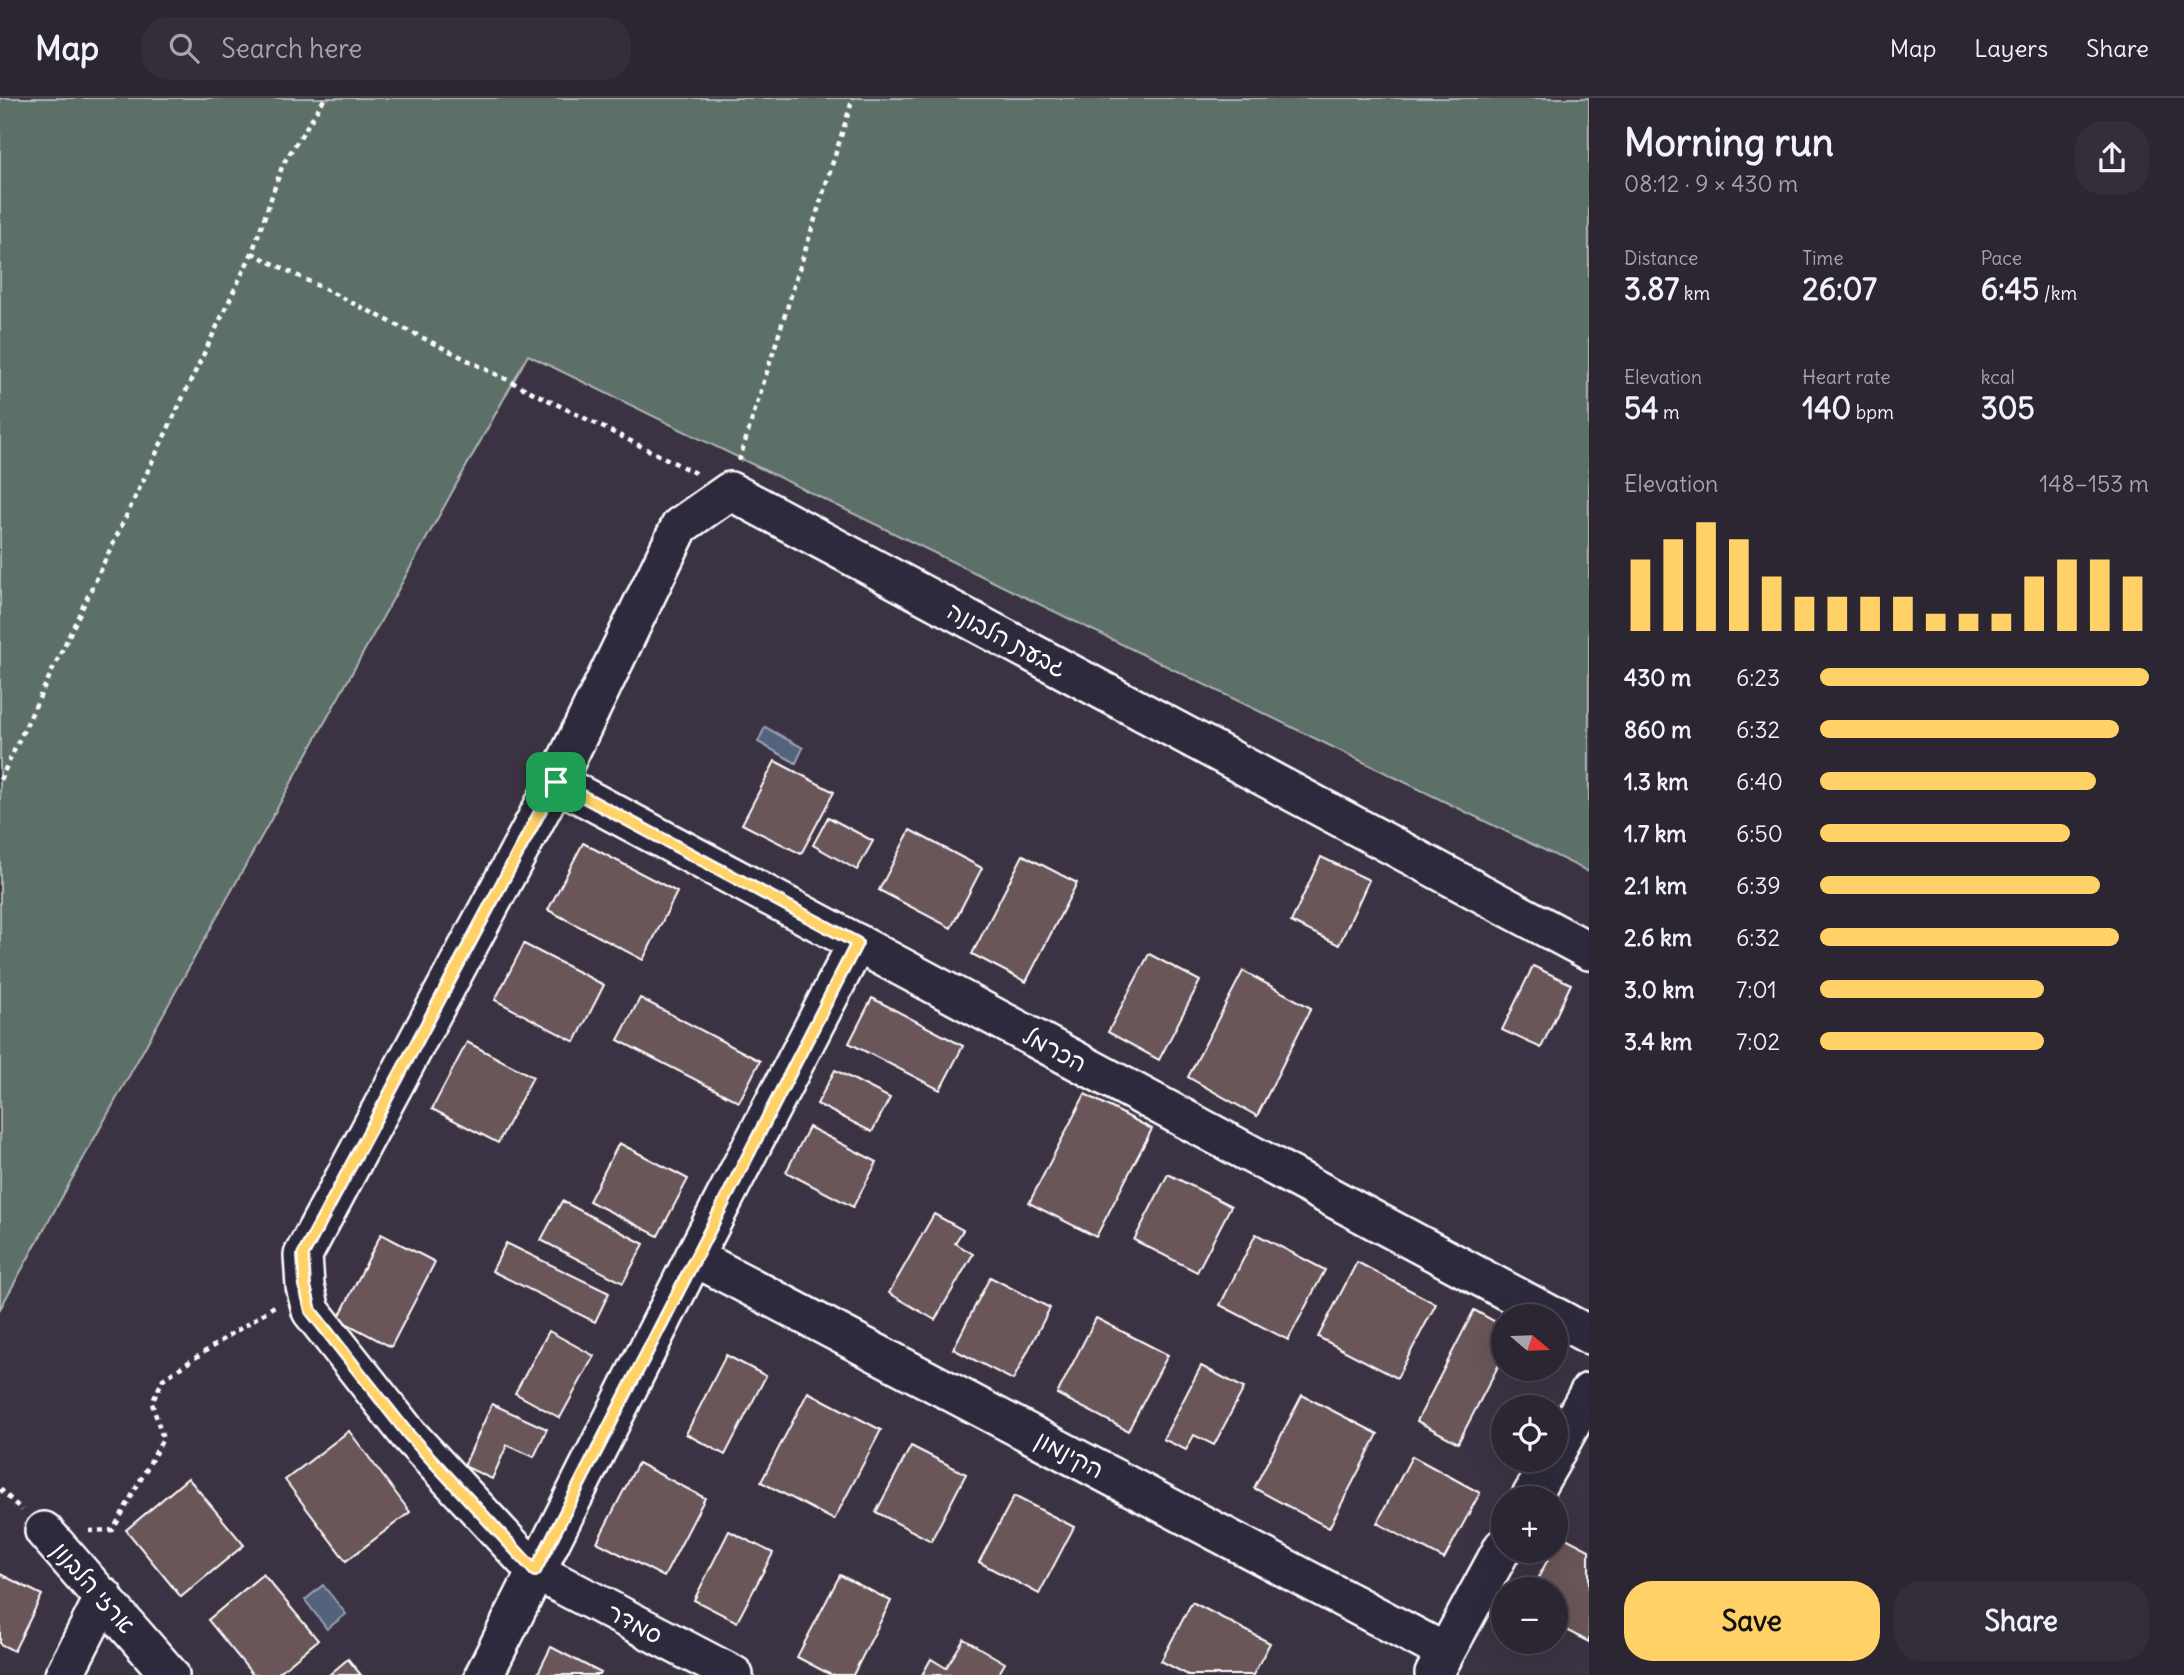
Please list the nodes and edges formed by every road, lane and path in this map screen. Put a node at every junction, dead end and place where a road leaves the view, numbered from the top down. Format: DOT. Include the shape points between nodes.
graph roads {
  1 [pos="325,98"];
  2 [pos="853,98"];
  3 [pos="253,253"];
  4 [pos="730,491"];
  5 [pos="0,780"];
  6 [pos="556,782"];
  7 [pos="857,943"];
  8 [pos="1589,951"];
  9 [pos="694,1257"];
  10 [pos="305,1286"];
  11 [pos="1530,1304"];
  12 [pos="1568,1324"];
  13 [pos="1589,1335"];
  14 [pos="1589,1392"];
  15 [pos="1568,1430"];
  16 [pos="44,1531"];
  17 [pos="1494,1563"];
  18 [pos="535,1571"];
  19 [pos="104,1597"];
  20 [pos="1439,1664"];
  21 [pos="64,1675"];
  22 [pos="170,1675"];
  23 [pos="484,1675"];
  24 [pos="734,1675"];
  1 -- 3 [label="path" via="283,164"];
  2 -- 4 [label="path"];
  3 -- 4 [label="path"];
  3 -- 5 [label="path"];
  4 -- 6 [label="street" via="680,526"];
  4 -- 8 [label="street, גבעת הלבונה"];
  6 -- 7 [label="street, הכרמל"];
  6 -- 10 [label="street" via="303,1255"];
  7 -- 9 [label="street"];
  7 -- 11 [label="street, הכרמל"];
  9 -- 18 [label="street"];
  9 -- 20 [label="street, הקינמון"];
  10 -- 16 [label="path" via="163,1379 152,1403 163,1439 113,1530"];
  10 -- 18 [label="street" via="311,1311 400,1423"];
  12 -- 13 [label="street, הכרמל"];
  14 -- 15 [label="street"];
  16 -- 19 [label="street, ארזי הלבנון"];
  17 -- 20 [label="street"];
  18 -- 23 [label="street"];
  18 -- 24 [label="street, סמדר"];
  19 -- 21 [label="street"];
  19 -- 22 [label="street, ארזי הלבנון"];
}
